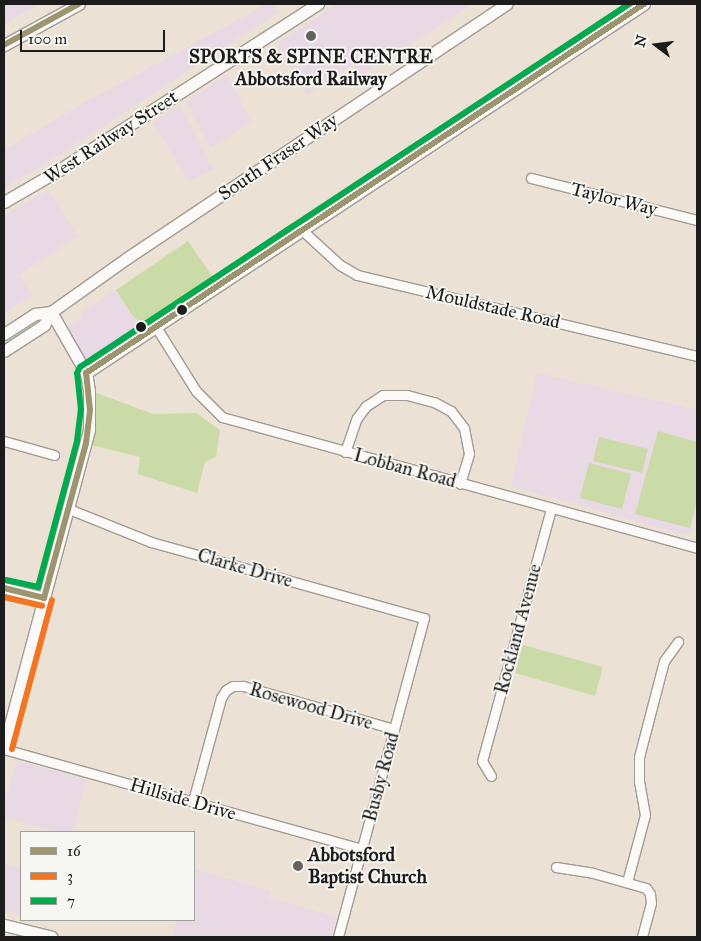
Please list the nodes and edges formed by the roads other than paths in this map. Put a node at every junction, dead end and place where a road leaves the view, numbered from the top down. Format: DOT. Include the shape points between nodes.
graph roads {
  1 [pos="79,4"];
  2 [pos="318,4"];
  3 [pos="507,4"];
  4 [pos="644,4"];
  5 [pos="4,45"];
  6 [pos="530,178"];
  7 [pos="4,202"];
  8 [pos="697,220"];
  9 [pos="302,231"];
  10 [pos="51,312"];
  11 [pos="156,327"];
  12 [pos="4,334"];
  13 [pos="4,351"];
  14 [pos="697,356"];
  15 [pos="86,373"];
  16 [pos="4,441"];
  17 [pos="345,452"];
  18 [pos="54,455"];
  19 [pos="460,484"];
  20 [pos="551,508"];
  21 [pos="69,509"];
  22 [pos="697,546"];
  23 [pos="4,588"];
  24 [pos="44,598"];
  25 [pos="424,618"];
  26 [pos="678,642"];
  27 [pos="394,729"];
  28 [pos="4,741"];
  29 [pos="489,773"];
  30 [pos="193,801"];
  31 [pos="362,849"];
  32 [pos="556,867"];
  33 [pos="627,882"];
  34 [pos="4,920"];
  35 [pos="9,926"];
  36 [pos="52,937"];
  37 [pos="338,937"];
  38 [pos="642,937"];
  1 -- 5 [label="street"];
  2 -- 7 [label="street, West Railway Street"];
  3 -- 10 [label="street, South Fraser Way"];
  4 -- 9 [label="street"];
  6 -- 8 [label="street, Taylor Way"];
  9 -- 11 [label="street"];
  9 -- 14 [label="street, Mouldstade Road" via="340,265 357,275"];
  10 -- 12 [label="street, South Fraser Way" via="35,314"];
  10 -- 13 [label="street, South Fraser Way" via="44,325"];
  10 -- 15 [label="street"];
  11 -- 15 [label="street"];
  11 -- 17 [label="street, Lobban Road" via="196,391 222,417"];
  15 -- 21 [label="street" via="89,429"];
  16 -- 18 [label="street"];
  17 -- 19 [label="street, Lobban Road"];
  17 -- 19 [label="street" via="356,418 366,406 383,396 407,395 425,400 451,411 464,428 469,454"];
  19 -- 20 [label="street, Lobban Road"];
  20 -- 22 [label="street, Lobban Road"];
  20 -- 29 [label="street, Rockland Avenue" via="482,761"];
  21 -- 24 [label="street"];
  21 -- 25 [label="street, Clarke Drive" via="151,542"];
  23 -- 24 [label="street"];
  24 -- 28 [label="street"];
  25 -- 27 [label="street, Busby Road"];
  26 -- 33 [label="street" via="664,661 640,757 639,782 645,815"];
  27 -- 30 [label="street, Rosewood Drive" via="243,686 233,686 221,698"];
  27 -- 31 [label="street, Busby Road"];
  28 -- 30 [label="street, Hillside Drive"];
  30 -- 31 [label="street, Hillside Drive"];
  31 -- 37 [label="street, Busby Road"];
  32 -- 33 [label="street"];
  33 -- 38 [label="street" via="640,885 650,894"];
  34 -- 35 [label="street"];
  35 -- 36 [label="street"];
}
